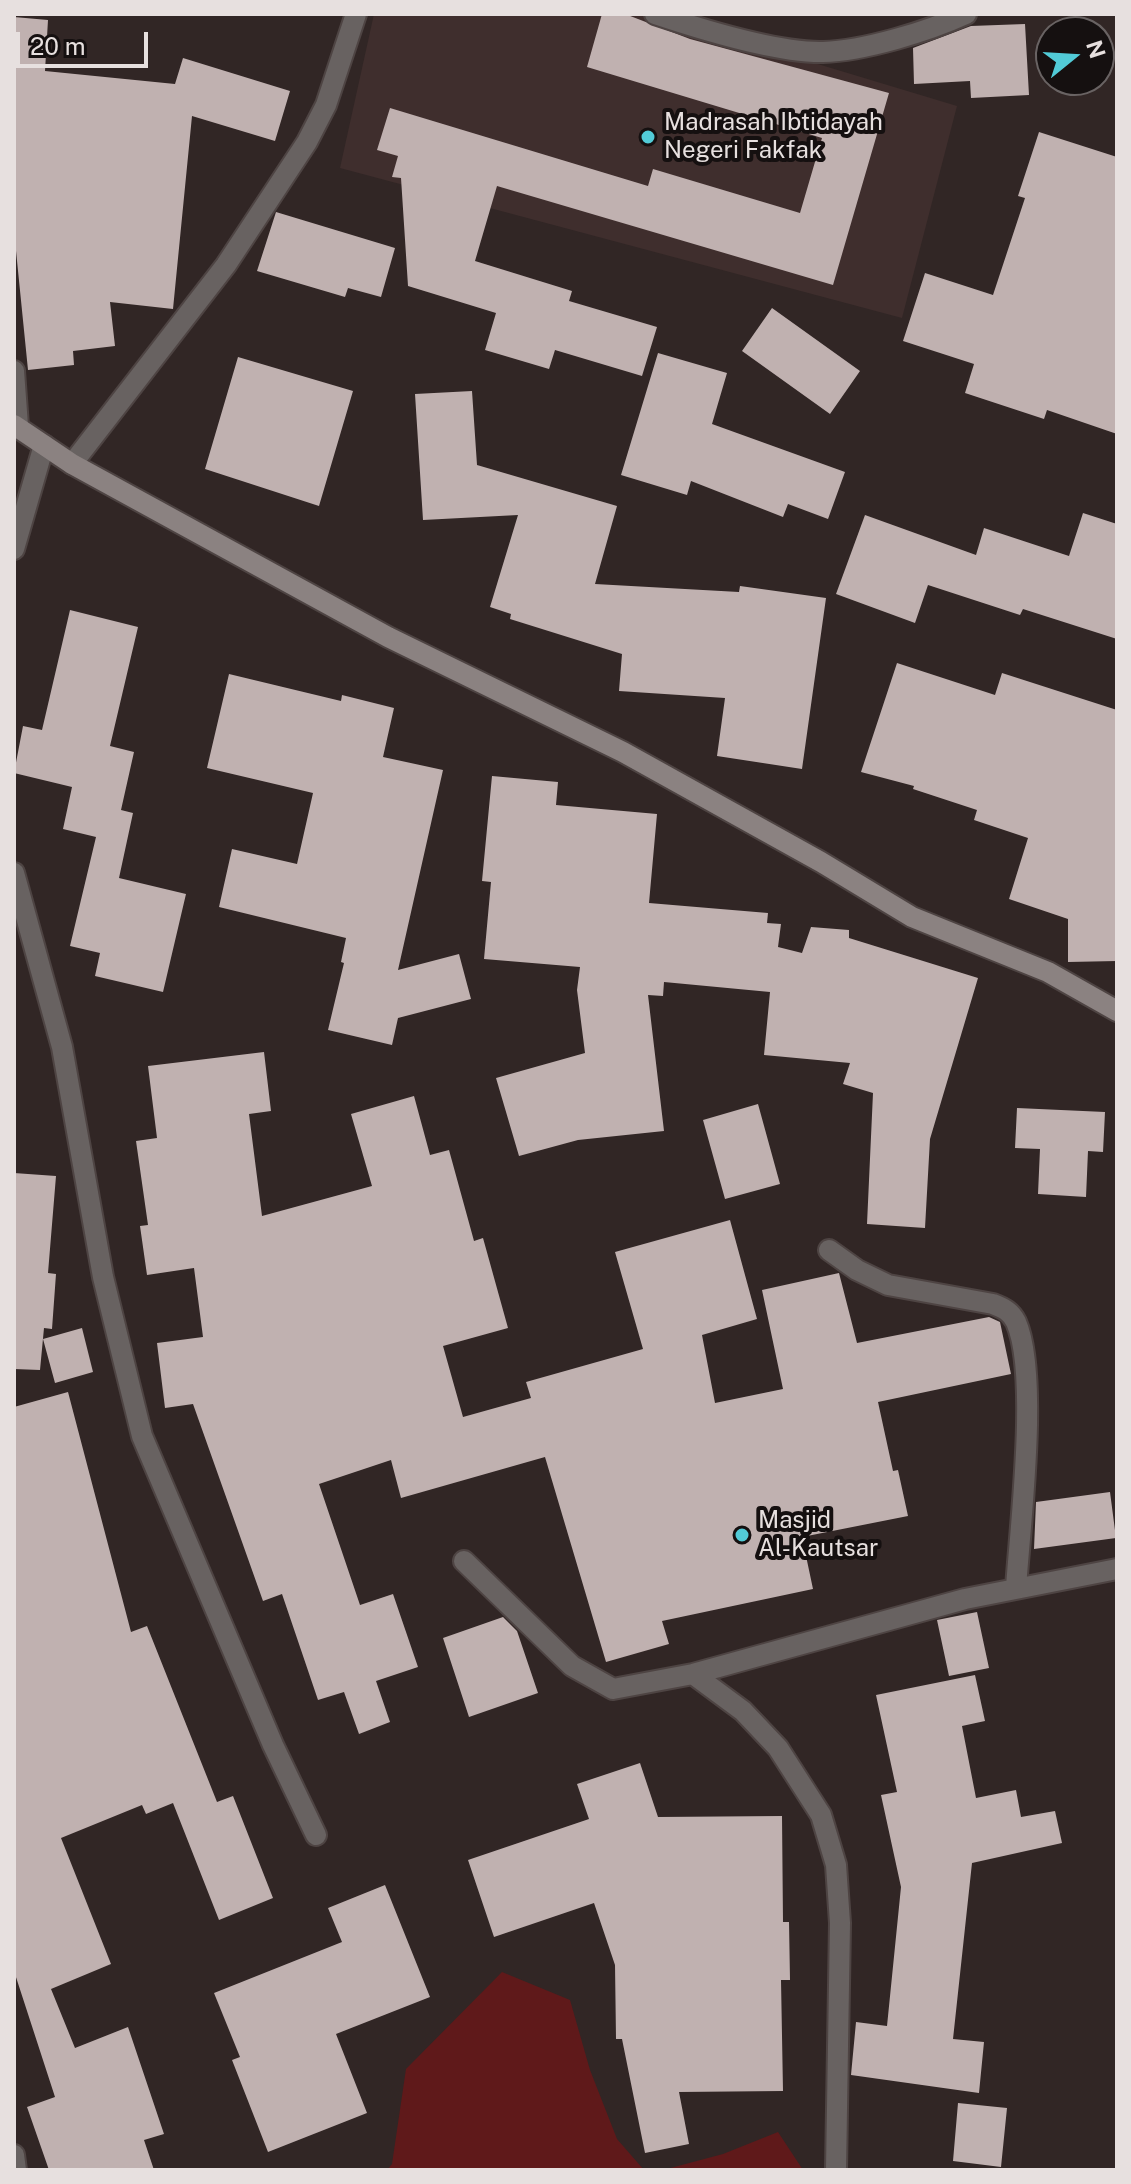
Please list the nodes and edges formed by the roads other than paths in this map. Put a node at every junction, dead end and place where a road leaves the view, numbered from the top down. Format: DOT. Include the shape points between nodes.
graph roads {
  1 [pos="356,14"];
  2 [pos="655,14"];
  3 [pos="966,14"];
  4 [pos="14,371"];
  5 [pos="16,426"];
  6 [pos="44,445"];
  7 [pos="72,464"];
  8 [pos="14,549"];
  9 [pos="14,873"];
  10 [pos="1117,1011"];
  11 [pos="829,1250"];
  12 [pos="464,1561"];
  13 [pos="1117,1569"];
  14 [pos="1016,1588"];
  15 [pos="693,1674"];
  16 [pos="316,1835"];
  17 [pos="14,2155"];
  18 [pos="16,2170"];
  19 [pos="836,2170"];
  1 -- 7 [label="street" via="326,105 307,142 226,265"];
  2 -- 3 [label="street" via="785,49 824,52 874,43"];
  4 -- 5 [label="street"];
  5 -- 6 [label="main road"];
  6 -- 7 [label="main road"];
  6 -- 8 [label="street"];
  7 -- 10 [label="main road" via="388,637 623,752 912,917 1048,972"];
  9 -- 16 [label="street" via="62,1047 103,1277 142,1436"];
  11 -- 14 [label="street" via="888,1285 993,1304 1015,1319 1022,1338 1026,1436"];
  12 -- 15 [label="street" via="572,1666 599,1684 628,1688"];
  13 -- 14 [label="street"];
  14 -- 15 [label="street"];
  15 -- 19 [label="street" via="743,1711 778,1748 821,1815 832,1852 840,1923"];
  17 -- 18 [label="street"];
}
